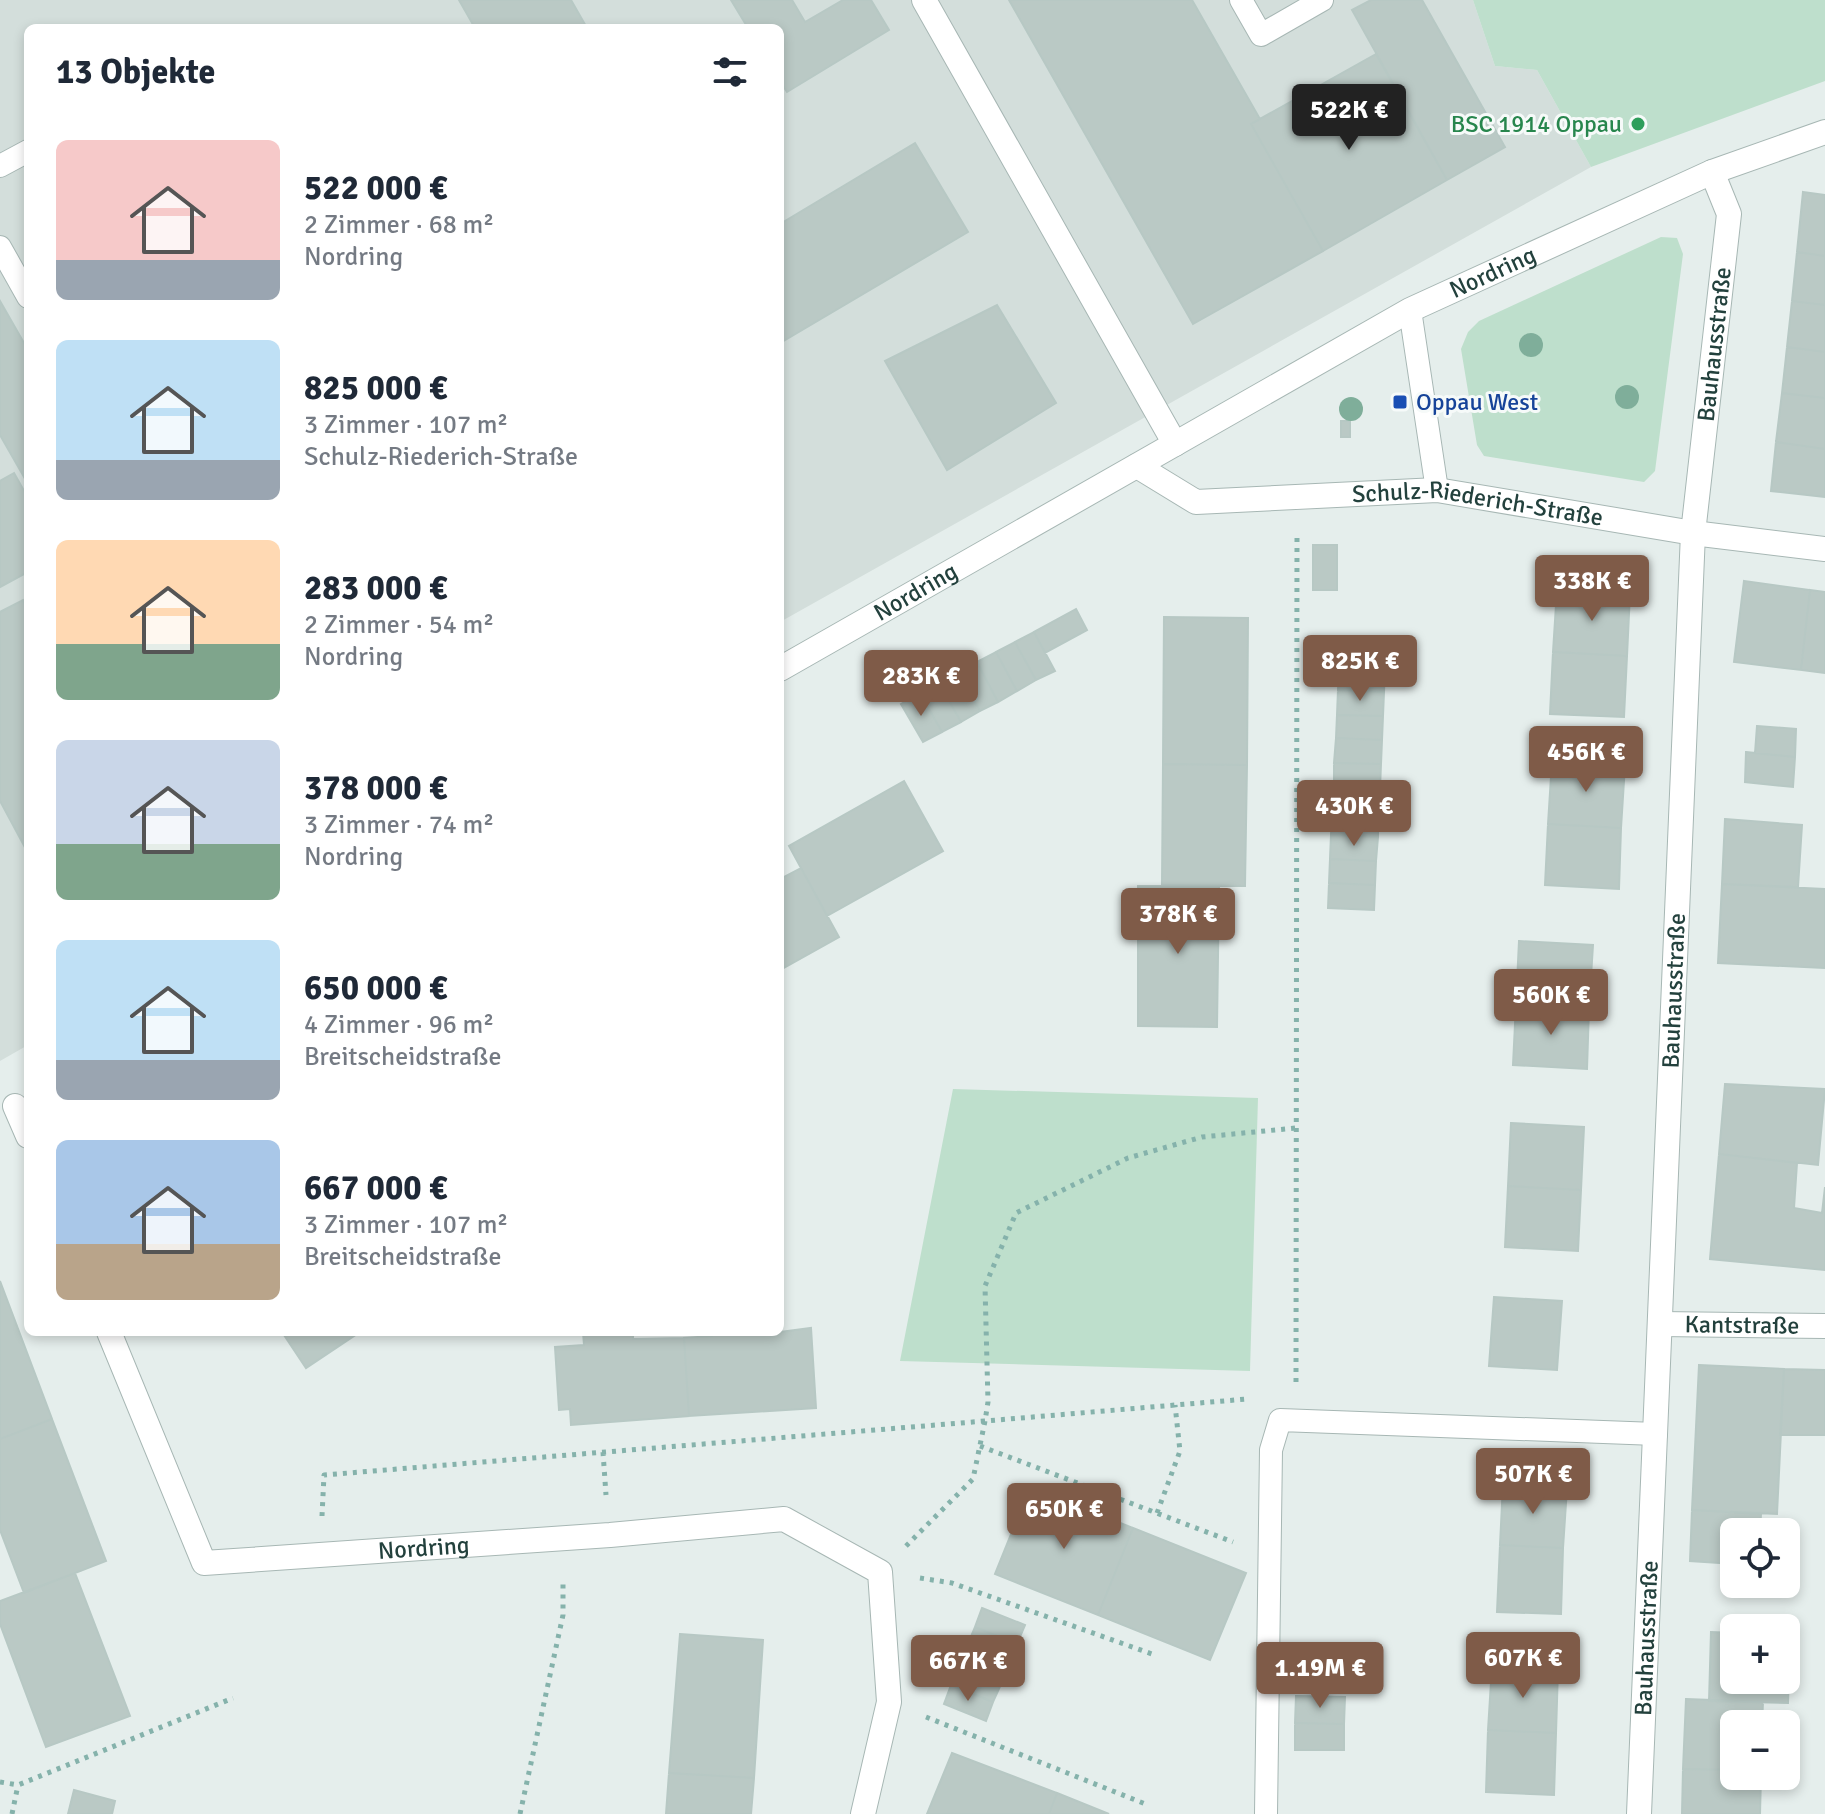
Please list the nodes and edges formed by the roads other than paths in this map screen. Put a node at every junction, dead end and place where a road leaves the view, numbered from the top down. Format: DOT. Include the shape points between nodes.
graph roads {
  1 [pos="924,0"];
  2 [pos="1241,0"];
  3 [pos="1322,0"];
  4 [pos="1825,132"];
  5 [pos="24,153"];
  6 [pos="0,166"];
  7 [pos="1712,172"];
  8 [pos="0,247"];
  9 [pos="24,290"];
  10 [pos="1410,310"];
  11 [pos="1175,444"];
  12 [pos="1137,466"];
  13 [pos="1437,490"];
  14 [pos="1693,533"];
  15 [pos="1825,549"];
  16 [pos="784,663"];
  17 [pos="14,1106"];
  18 [pos="24,1127"];
  19 [pos="1660,1324"];
  20 [pos="1825,1326"];
  21 [pos="111,1336"];
  22 [pos="1656,1434"];
  23 [pos="863,1814"];
  24 [pos="1266,1814"];
  25 [pos="1639,1814"];
  1 -- 11 [label="street"];
  2 -- 3 [label="lane" via="1261,35"];
  4 -- 7 [label="street, Nordring"];
  5 -- 6 [label="lane"];
  7 -- 10 [label="street, Nordring"];
  7 -- 14 [label="street, Bauhausstraße" via="1729,214"];
  8 -- 9 [label="lane"];
  10 -- 11 [label="street, Nordring"];
  10 -- 13 [label="lane"];
  11 -- 12 [label="street, Nordring"];
  12 -- 13 [label="street, Schulz-Riederich-Straße" via="1196,502"];
  12 -- 16 [label="street, Nordring"];
  13 -- 14 [label="street, Schulz-Riederich-Straße"];
  14 -- 15 [label="street, Schulz-Riederich-Straße"];
  14 -- 19 [label="street, Bauhausstraße"];
  17 -- 18 [label="street"];
  19 -- 20 [label="street, Kantstraße"];
  19 -- 22 [label="street, Bauhausstraße"];
  21 -- 23 [label="street, Nordring" via="204,1563 784,1519 880,1572 889,1702"];
  22 -- 24 [label="lane" via="1280,1420 1271,1450"];
  22 -- 25 [label="street, Bauhausstraße"];
}
